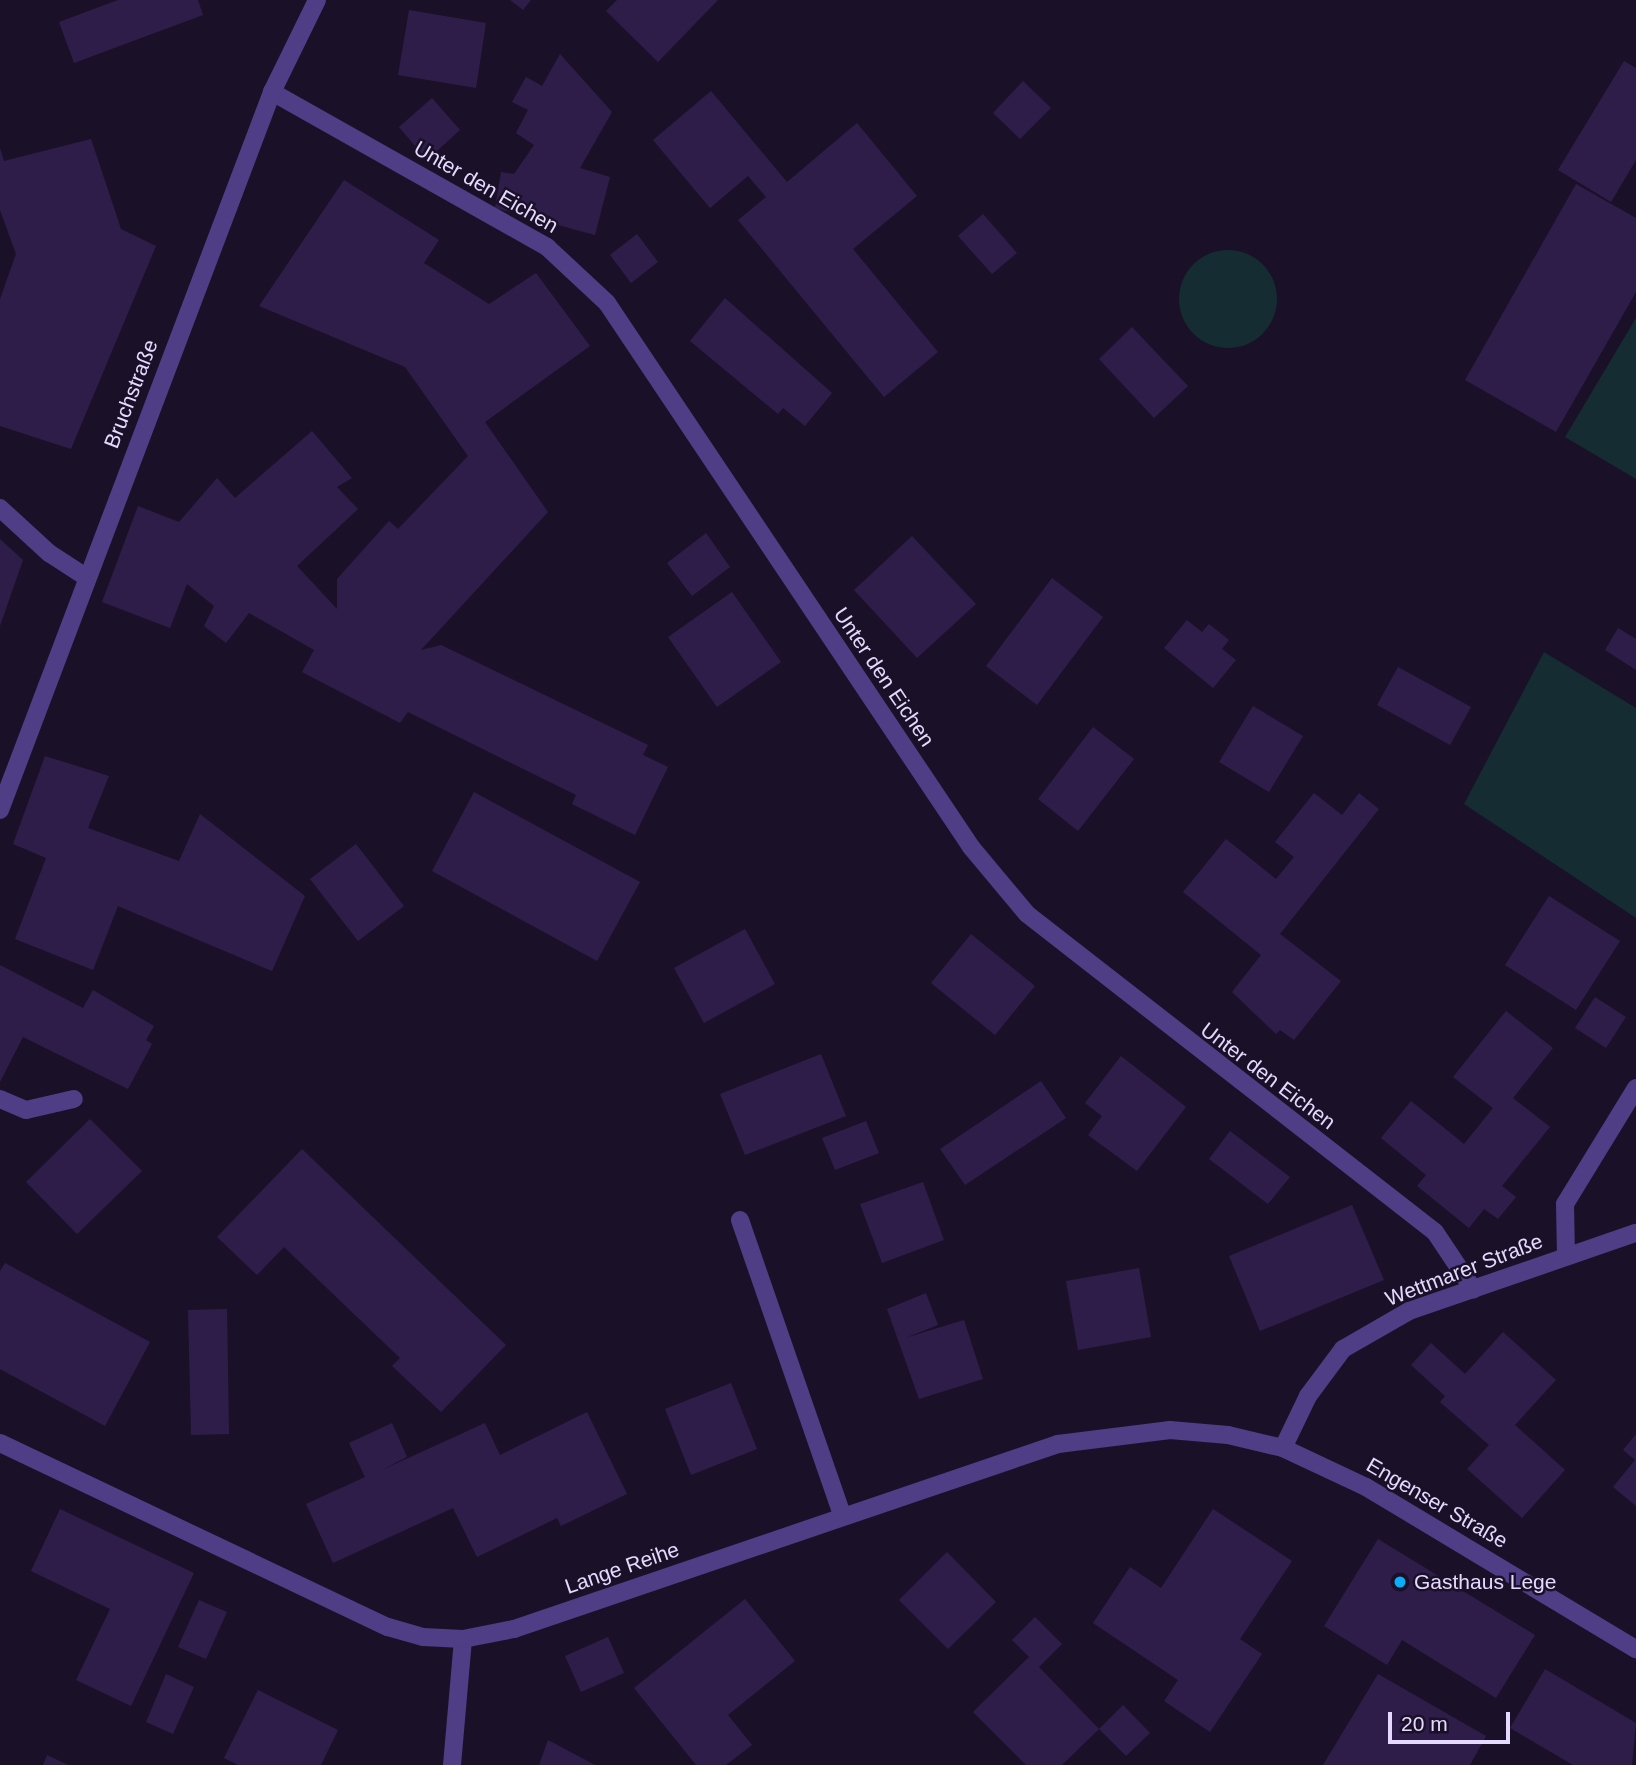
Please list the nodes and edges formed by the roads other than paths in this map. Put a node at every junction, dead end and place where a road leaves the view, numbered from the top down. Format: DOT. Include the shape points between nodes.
graph roads {
  1 [pos="317,0"];
  2 [pos="272,92"];
  3 [pos="0,508"];
  4 [pos="86,577"];
  5 [pos="0,810"];
  6 [pos="1636,1088"];
  7 [pos="0,1099"];
  8 [pos="74,1099"];
  9 [pos="740,1220"];
  10 [pos="1636,1233"];
  11 [pos="1566,1255"];
  12 [pos="1473,1289"];
  13 [pos="0,1443"];
  14 [pos="1283,1448"];
  15 [pos="843,1517"];
  16 [pos="463,1639"];
  17 [pos="1636,1649"];
  18 [pos="452,1765"];
  1 -- 2 [label="street, Bruchstraße"];
  2 -- 4 [label="street, Bruchstraße"];
  2 -- 12 [label="street, Unter den Eichen" via="547,247 607,303 971,847 1027,914 1435,1232"];
  3 -- 4 [label="street" via="49,553"];
  4 -- 5 [label="street, Bruchstraße"];
  6 -- 11 [label="street" via="1565,1204"];
  7 -- 8 [label="street" via="26,1110"];
  9 -- 15 [label="street"];
  10 -- 11 [label="street, Wettmarer Straße"];
  11 -- 12 [label="street, Wettmarer Straße"];
  12 -- 14 [label="street, Wettmarer Straße" via="1409,1311 1343,1349 1308,1396"];
  13 -- 16 [label="street, Lange Reihe" via="388,1627 423,1637"];
  14 -- 15 [label="street, Lange Reihe" via="1170,1430 1058,1444"];
  14 -- 17 [label="street, Engenser Straße" via="1429,1522"];
  15 -- 16 [label="street, Lange Reihe" via="514,1629"];
  16 -- 18 [label="street"];
}
